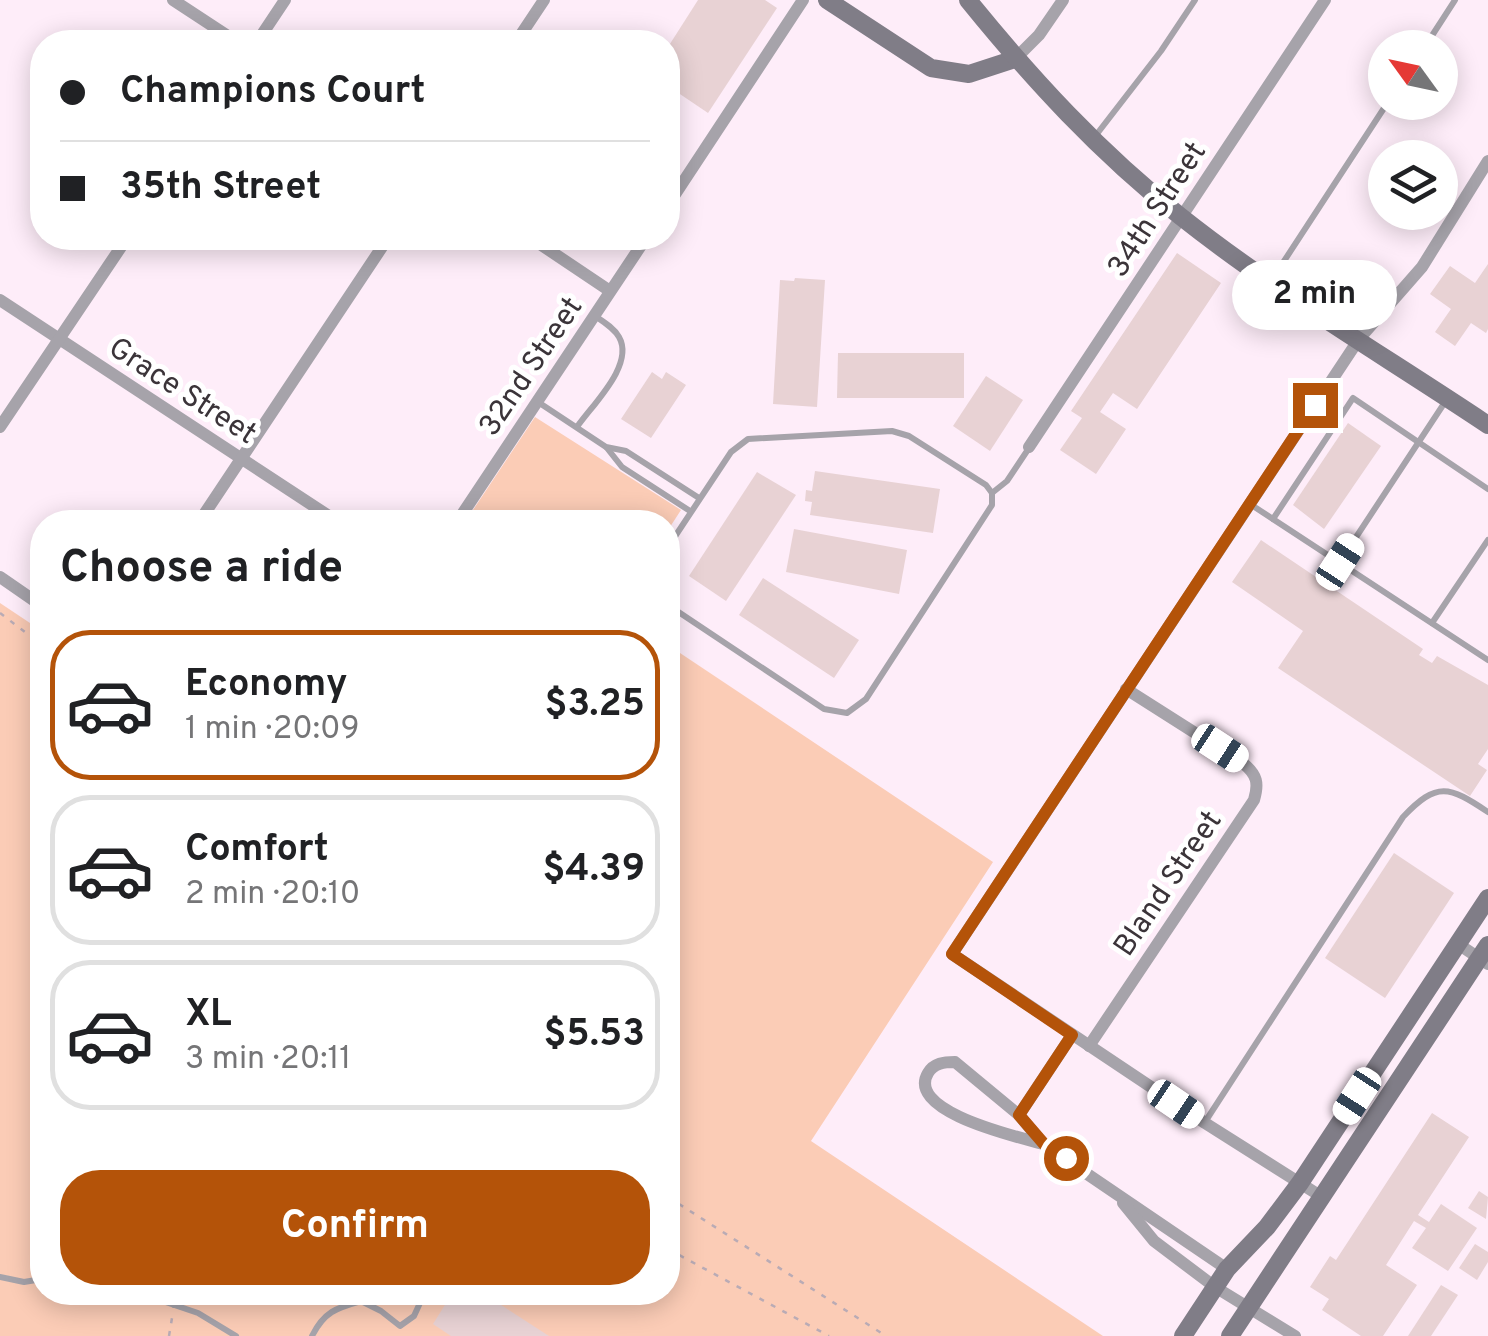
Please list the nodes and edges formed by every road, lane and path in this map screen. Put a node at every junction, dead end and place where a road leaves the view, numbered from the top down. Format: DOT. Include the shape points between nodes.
graph roads {
  1 [pos="173,0"];
  2 [pos="285,0"];
  3 [pos="544,0"];
  4 [pos="803,0"];
  5 [pos="827,0"];
  6 [pos="968,0"];
  7 [pos="1063,0"];
  8 [pos="1195,0"];
  9 [pos="1324,0"];
  10 [pos="1455,0"];
  11 [pos="219,30"];
  12 [pos="265,30"];
  13 [pos="524,30"];
  14 [pos="1436,30"];
  15 [pos="1015,59"];
  16 [pos="1376,120"];
  17 [pos="1092,140"];
  18 [pos="1488,161"];
  19 [pos="680,187"];
  20 [pos="1180,217"];
  21 [pos="119,250"];
  22 [pos="380,250"];
  23 [pos="548,250"];
  24 [pos="638,250"];
  25 [pos="1270,282"];
  26 [pos="610,291"];
  27 [pos="0,300"];
  28 [pos="594,315"];
  29 [pos="60,339"];
  30 [pos="1359,339"];
  31 [pos="1448,398"];
  32 [pos="537,402"];
  33 [pos="1488,425"];
  34 [pos="0,427"];
  35 [pos="576,428"];
  36 [pos="1419,442"];
  37 [pos="606,447"];
  38 [pos="1030,447"];
  39 [pos="242,458"];
  40 [pos="670,480"];
  41 [pos="1488,489"];
  42 [pos="992,492"];
  43 [pos="662,493"];
  44 [pos="699,498"];
  45 [pos="1250,504"];
  46 [pos="206,510"];
  47 [pos="320,510"];
  48 [pos="465,510"];
  49 [pos="690,511"];
  50 [pos="1272,519"];
  51 [pos="680,528"];
  52 [pos="1488,540"];
  53 [pos="1340,562"];
  54 [pos="0,577"];
  55 [pos="30,598"];
  56 [pos="0,613"];
  57 [pos="680,613"];
  58 [pos="1432,623"];
  59 [pos="30,637"];
  60 [pos="1488,660"];
  61 [pos="1126,689"];
  62 [pos="1488,812"];
  63 [pos="1488,898"];
  64 [pos="1458,944"];
  65 [pos="1485,956"];
  66 [pos="1072,1035"];
  67 [pos="1088,1046"];
  68 [pos="1019,1115"];
  69 [pos="1204,1123"];
  70 [pos="1044,1144"];
  71 [pos="1300,1183"];
  72 [pos="1115,1193"];
  73 [pos="1322,1197"];
  74 [pos="680,1205"];
  75 [pos="680,1255"];
  76 [pos="1227,1269"];
  77 [pos="0,1278"];
  78 [pos="30,1281"];
  79 [pos="1215,1287"];
  80 [pos="174,1305"];
  81 [pos="349,1305"];
  82 [pos="366,1305"];
  83 [pos="420,1305"];
  84 [pos="1249,1307"];
  85 [pos="170,1336"];
  86 [pos="236,1336"];
  87 [pos="312,1336"];
  88 [pos="829,1336"];
  89 [pos="886,1336"];
  90 [pos="1182,1336"];
  91 [pos="1230,1336"];
  92 [pos="1296,1336"];
  1 -- 11 [label="street"];
  2 -- 12 [label="street"];
  3 -- 13 [label="street"];
  4 -- 19 [label="street"];
  5 -- 15 [label="main road" via="931,68 969,74"];
  6 -- 15 [label="main road"];
  7 -- 15 [label="street"];
  8 -- 17 [label="lane"];
  9 -- 20 [label="street, 34th Street"];
  10 -- 14 [label="lane"];
  15 -- 17 [label="main road"];
  16 -- 25 [label="lane"];
  17 -- 20 [label="main road"];
  18 -- 30 [label="street" via="1422,267"];
  20 -- 25 [label="main road"];
  20 -- 38 [label="street, 34th Street"];
  21 -- 29 [label="street"];
  22 -- 39 [label="street"];
  23 -- 26 [label="street"];
  24 -- 26 [label="street, 32nd Street"];
  25 -- 30 [label="main road"];
  26 -- 28 [label="street, 32nd Street"];
  27 -- 29 [label="street, Grace Street"];
  28 -- 32 [label="street, 32nd Street"];
  28 -- 35 [label="lane" via="622,340 624,354"];
  29 -- 34 [label="street"];
  29 -- 39 [label="street, Grace Street"];
  30 -- 31 [label="main road"];
  30 -- 45 [label="street"];
  31 -- 33 [label="main road"];
  31 -- 36 [label="lane"];
  32 -- 35 [label="lane"];
  32 -- 48 [label="street, 32nd Street"];
  35 -- 37 [label="lane"];
  36 -- 41 [label="lane"];
  36 -- 50 [label="lane" via="1353,398"];
  36 -- 53 [label="lane"];
  37 -- 40 [label="lane"];
  37 -- 43 [label="lane" via="622,467"];
  38 -- 42 [label="lane"];
  39 -- 46 [label="street"];
  39 -- 47 [label="street, Grace Street"];
  40 -- 43 [label="lane"];
  40 -- 44 [label="lane"];
  42 -- 44 [label="lane" via="892,430 748,438"];
  42 -- 57 [label="lane" via="992,505 866,698 847,713 824,709"];
  43 -- 49 [label="lane"];
  44 -- 49 [label="lane"];
  45 -- 50 [label="lane"];
  45 -- 61 [label="street"];
  49 -- 51 [label="lane"];
  50 -- 53 [label="lane"];
  52 -- 58 [label="lane"];
  53 -- 58 [label="lane"];
  54 -- 55 [label="street"];
  56 -- 59 [label="path"];
  58 -- 60 [label="lane"];
  61 -- 66 [label="street" via="952,954"];
  61 -- 67 [label="street, Bland Street" via="1244,764 1256,775 1257,789"];
  62 -- 69 [label="lane" via="1448,790 1420,799 1403,817"];
  63 -- 64 [label="main road"];
  64 -- 65 [label="street"];
  64 -- 71 [label="main road"];
  65 -- 73 [label="main road"];
  66 -- 67 [label="street"];
  66 -- 68 [label="street"];
  67 -- 69 [label="street"];
  68 -- 70 [label="street"];
  68 -- 70 [label="street" via="956,1062 932,1067 925,1078 934,1103"];
  69 -- 71 [label="street"];
  70 -- 72 [label="street"];
  71 -- 73 [label="street"];
  71 -- 76 [label="main road"];
  72 -- 76 [label="street"];
  72 -- 79 [label="street" via="1154,1242"];
  73 -- 84 [label="main road"];
  74 -- 89 [label="path"];
  75 -- 88 [label="path"];
  76 -- 79 [label="main road"];
  77 -- 78 [label="lane"];
  79 -- 84 [label="street"];
  79 -- 90 [label="main road"];
  80 -- 85 [label="path"];
  80 -- 86 [label="lane"];
  81 -- 87 [label="lane" via="332,1309"];
  82 -- 83 [label="lane" via="400,1326"];
  84 -- 91 [label="main road"];
  84 -- 92 [label="street"];
}
